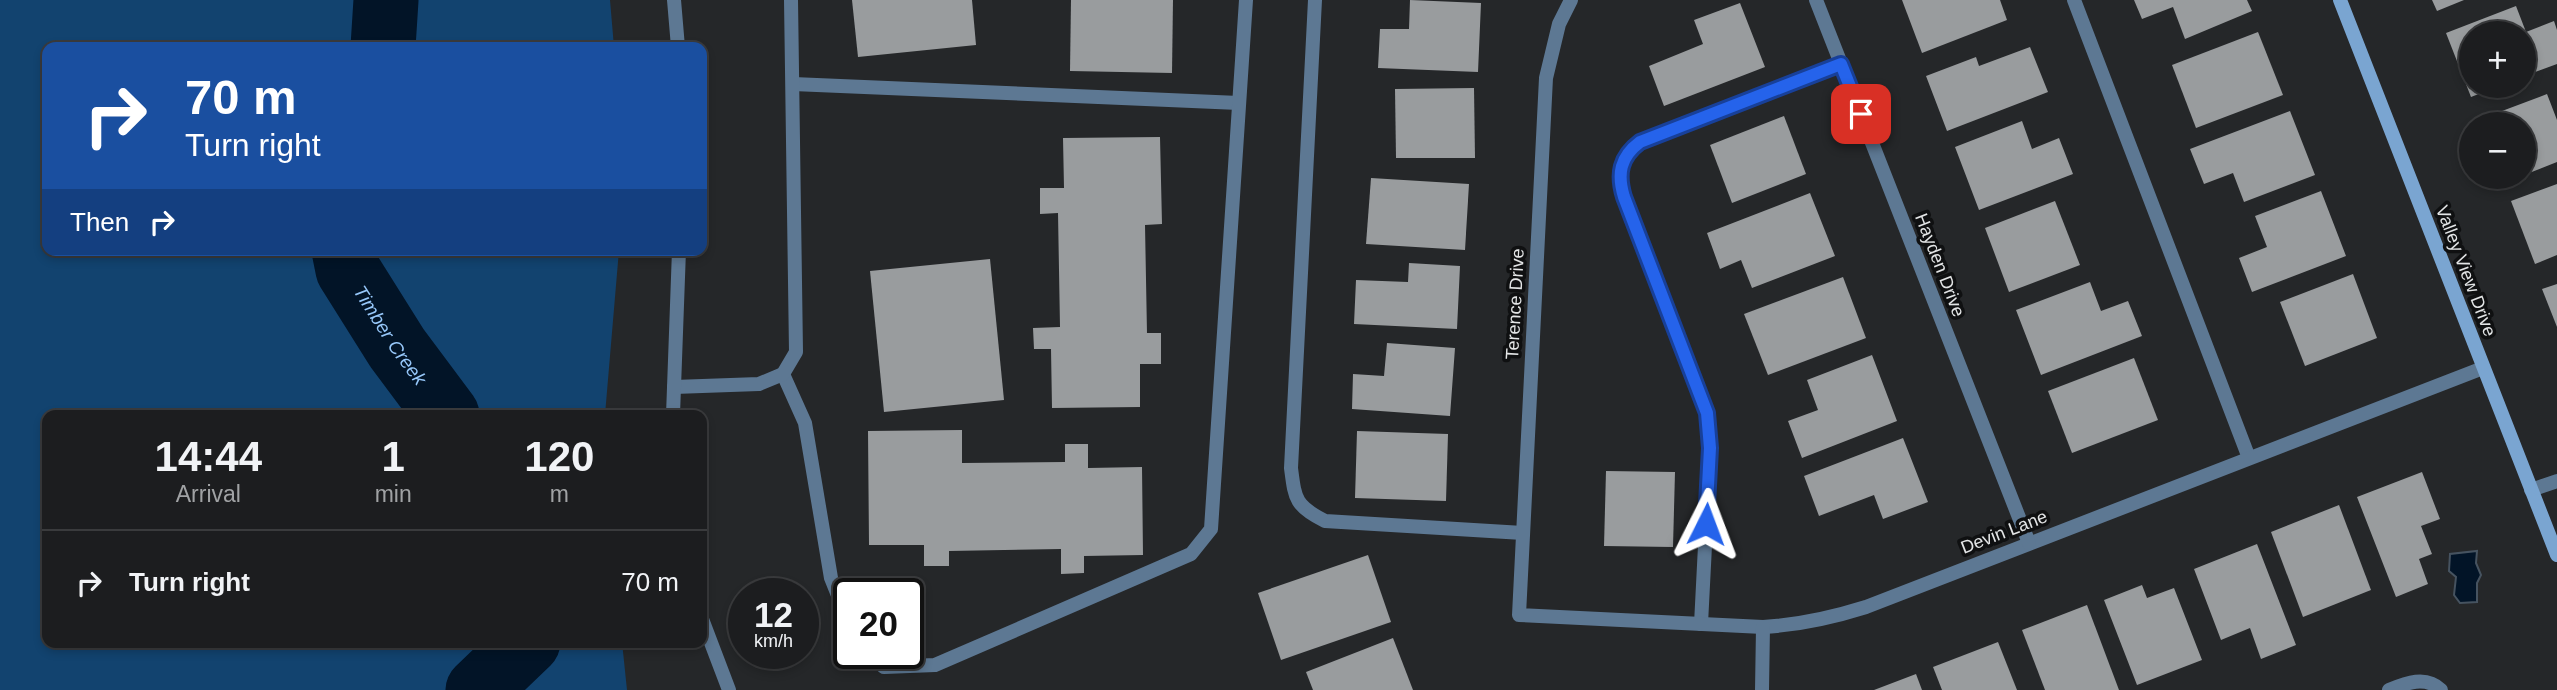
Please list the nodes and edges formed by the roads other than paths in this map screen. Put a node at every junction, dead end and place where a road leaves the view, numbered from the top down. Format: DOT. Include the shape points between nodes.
graph roads {
  1 [pos="674,0"];
  2 [pos="791,0"];
  3 [pos="1246,0"];
  4 [pos="1315,0"];
  5 [pos="1571,0"];
  6 [pos="1816,0"];
  7 [pos="2074,0"];
  8 [pos="2340,0"];
  9 [pos="678,42"];
  10 [pos="1841,64"];
  11 [pos="793,84"];
  12 [pos="1239,103"];
  13 [pos="679,256"];
  14 [pos="2483,368"];
  15 [pos="783,374"];
  16 [pos="674,387"];
  17 [pos="673,410"];
  18 [pos="2249,458"];
  19 [pos="2557,481"];
  20 [pos="2532,491"];
  21 [pos="1523,533"];
  22 [pos="2029,543"];
  23 [pos="2557,555"];
  24 [pos="833,583"];
  25 [pos="1519,615"];
  26 [pos="1701,624"];
  27 [pos="1763,627"];
  28 [pos="707,632"];
  29 [pos="924,665"];
  30 [pos="729,690"];
  31 [pos="1762,690"];
  32 [pos="2389,690"];
  33 [pos="2441,690"];
  1 -- 9 [label="street"];
  2 -- 11 [label="street"];
  3 -- 12 [label="street"];
  4 -- 21 [label="street" via="1290,468 1294,498 1325,521"];
  5 -- 21 [label="street, Terence Drive" via="1559,24 1546,78"];
  6 -- 10 [label="street, Hayden Drive"];
  7 -- 18 [label="street"];
  8 -- 14 [label="street, Valley View Drive"];
  10 -- 22 [label="street, Hayden Drive"];
  10 -- 26 [label="street" via="1640,142 1620,170 1624,197 1707,413 1710,448"];
  11 -- 12 [label="street"];
  11 -- 15 [label="street" via="796,352"];
  12 -- 29 [label="street" via="1211,529 1191,554 935,665"];
  13 -- 16 [label="street"];
  14 -- 18 [label="street, Devin Lane"];
  14 -- 20 [label="street, Valley View Drive"];
  15 -- 16 [label="street" via="759,384"];
  15 -- 24 [label="street" via="805,423"];
  16 -- 17 [label="street"];
  18 -- 22 [label="street, Devin Lane"];
  19 -- 20 [label="street"];
  20 -- 23 [label="street, Valley View Drive"];
  21 -- 25 [label="street, Terence Drive"];
  22 -- 27 [label="street, Devin Lane" via="1866,607 1828,619"];
  25 -- 26 [label="street, Devin Lane"];
  26 -- 27 [label="street, Devin Lane"];
  27 -- 31 [label="street"];
  28 -- 30 [label="street"];
  32 -- 33 [label="street" via="2423,681"];
}
